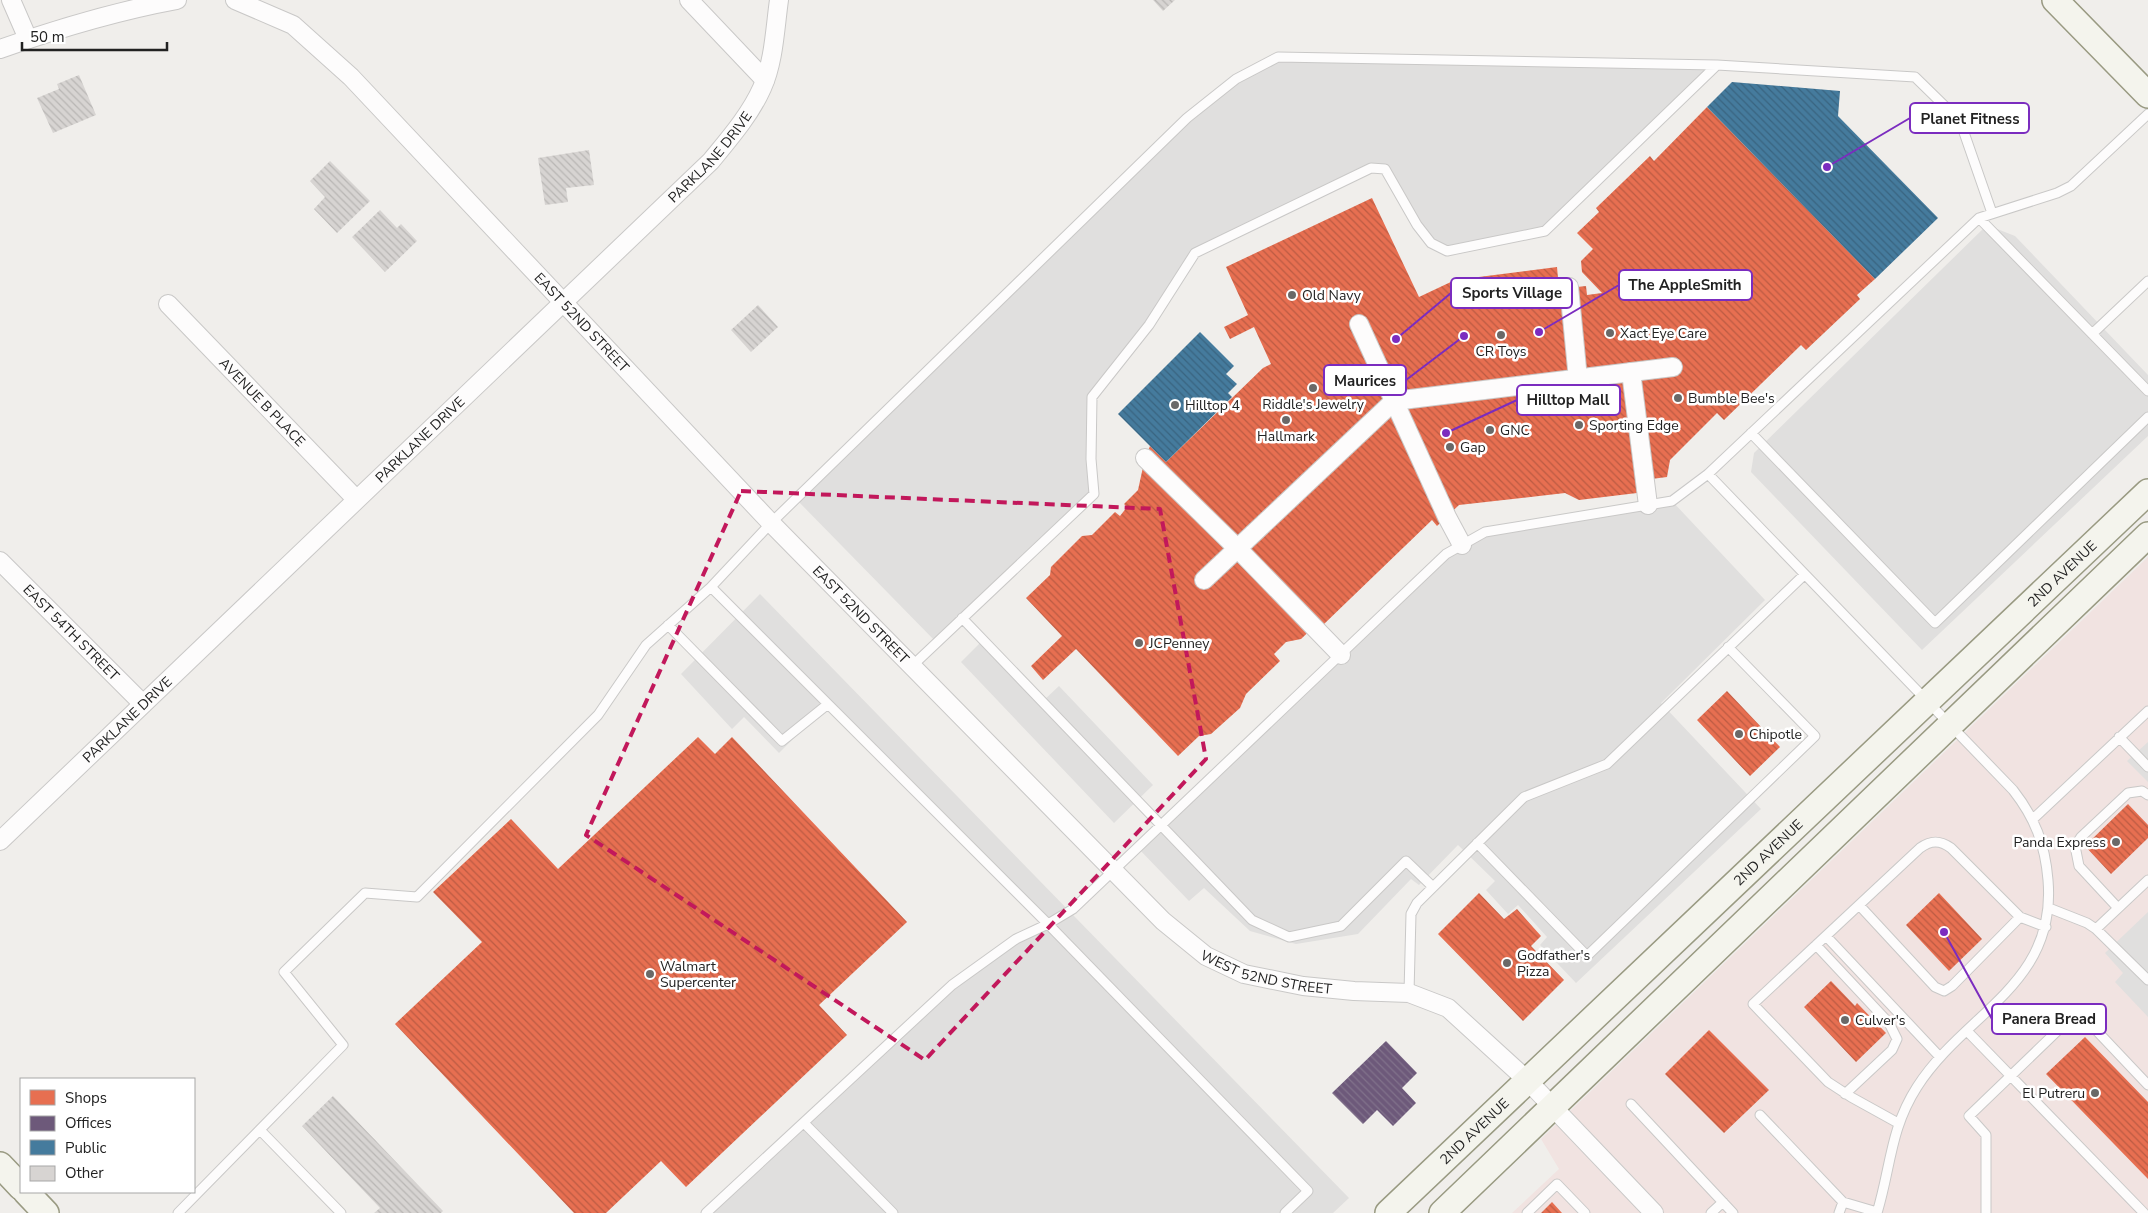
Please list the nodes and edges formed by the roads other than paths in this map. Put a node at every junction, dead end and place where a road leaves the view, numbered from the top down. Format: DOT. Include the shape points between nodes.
graph roads {
  1 [pos="11,0"];
  2 [pos="177,0"];
  3 [pos="235,0"];
  4 [pos="689,0"];
  5 [pos="779,0"];
  6 [pos="2055,0"];
  7 [pos="28,39"];
  8 [pos="0,49"];
  9 [pos="1717,65"];
  10 [pos="764,80"];
  11 [pos="2148,96"];
  12 [pos="2148,114"];
  13 [pos="1992,213"];
  14 [pos="1979,218"];
  15 [pos="2148,281"];
  16 [pos="1569,288"];
  17 [pos="564,302"];
  18 [pos="168,304"];
  19 [pos="1359,324"];
  20 [pos="2092,334"];
  21 [pos="1673,367"];
  22 [pos="1630,372"];
  23 [pos="1578,379"];
  24 [pos="2148,391"];
  25 [pos="1394,401"];
  26 [pos="2148,417"];
  27 [pos="1751,434"];
  28 [pos="1145,458"];
  29 [pos="1708,474"];
  30 [pos="2148,492"];
  31 [pos="356,499"];
  32 [pos="1648,504"];
  33 [pos="771,523"];
  34 [pos="2148,535"];
  35 [pos="1462,545"];
  36 [pos="1238,549"];
  37 [pos="0,561"];
  38 [pos="1804,575"];
  39 [pos="1204,580"];
  40 [pos="711,587"];
  41 [pos="962,618"];
  42 [pos="668,625"];
  43 [pos="1728,647"];
  44 [pos="1341,655"];
  45 [pos="911,667"];
  46 [pos="1928,701"];
  47 [pos="143,704"];
  48 [pos="828,704"];
  49 [pos="2148,711"];
  50 [pos="1951,724"];
  51 [pos="2119,737"];
  52 [pos="2148,766"];
  53 [pos="2148,794"];
  54 [pos="2033,819"];
  55 [pos="1161,827"];
  56 [pos="0,841"];
  57 [pos="1477,843"];
  58 [pos="1113,871"];
  59 [pos="2148,880"];
  60 [pos="1433,887"];
  61 [pos="1859,905"];
  62 [pos="2049,908"];
  63 [pos="2118,908"];
  64 [pos="2020,917"];
  65 [pos="1048,924"];
  66 [pos="2046,927"];
  67 [pos="2096,929"];
  68 [pos="1826,936"];
  69 [pos="1816,945"];
  70 [pos="2148,980"];
  71 [pos="1409,993"];
  72 [pos="1967,1031"];
  73 [pos="1939,1056"];
  74 [pos="2011,1075"];
  75 [pos="1527,1080"];
  76 [pos="2148,1085"];
  77 [pos="1845,1094"];
  78 [pos="1631,1104"];
  79 [pos="1553,1106"];
  80 [pos="1760,1115"];
  81 [pos="804,1123"];
  82 [pos="1898,1123"];
  83 [pos="260,1130"];
  84 [pos="0,1166"];
  85 [pos="20,1186"];
  86 [pos="27,1193"];
  87 [pos="1723,1202"];
  88 [pos="1843,1202"];
  89 [pos="46,1213"];
  90 [pos="178,1213"];
  91 [pos="341,1213"];
  92 [pos="706,1213"];
  93 [pos="893,1213"];
  94 [pos="1285,1213"];
  95 [pos="1388,1213"];
  96 [pos="1442,1213"];
  97 [pos="1526,1213"];
  98 [pos="1585,1213"];
  99 [pos="1654,1213"];
  100 [pos="1712,1213"];
  101 [pos="1734,1213"];
  102 [pos="1839,1213"];
  103 [pos="1877,1213"];
  104 [pos="1986,1213"];
  105 [pos="2144,1213"];
  1 -- 7 [label="street"];
  2 -- 7 [label="street"];
  3 -- 17 [label="street, EAST 52ND STREET" via="294,25 351,77"];
  4 -- 10 [label="street"];
  5 -- 10 [label="street, PARKLANE DRIVE"];
  6 -- 11 [label="main road"];
  7 -- 8 [label="street"];
  9 -- 13 [label="lane" via="1915,76 1960,121"];
  9 -- 33 [label="lane" via="1278,57 1236,79 1187,118"];
  9 -- 41 [label="lane" via="1545,231 1447,251 1431,243 1385,169 1371,168 1195,253 1149,325 1092,397 1094,494"];
  10 -- 17 [label="street, PARKLANE DRIVE" via="763,88 711,161"];
  12 -- 13 [label="lane" via="2071,186"];
  13 -- 14 [label="lane"];
  14 -- 20 [label="lane"];
  14 -- 27 [label="lane"];
  15 -- 20 [label="lane"];
  16 -- 23 [label="street"];
  17 -- 31 [label="street, PARKLANE DRIVE"];
  17 -- 33 [label="street, EAST 52ND STREET"];
  18 -- 31 [label="street, AVENUE B PLACE"];
  19 -- 25 [label="street"];
  20 -- 24 [label="lane"];
  21 -- 22 [label="street"];
  22 -- 23 [label="street"];
  22 -- 32 [label="street"];
  23 -- 25 [label="street"];
  25 -- 35 [label="street"];
  25 -- 36 [label="street"];
  26 -- 27 [label="lane" via="1935,623"];
  27 -- 29 [label="lane"];
  28 -- 36 [label="street"];
  29 -- 32 [label="lane" via="1672,501"];
  29 -- 38 [label="lane"];
  30 -- 46 [label="main road, 2ND AVENUE"];
  31 -- 47 [label="street, PARKLANE DRIVE"];
  32 -- 35 [label="lane" via="1486,532"];
  33 -- 40 [label="lane"];
  33 -- 45 [label="street, EAST 52ND STREET"];
  34 -- 50 [label="main road"];
  35 -- 44 [label="lane" via="1446,554"];
  36 -- 39 [label="street"];
  36 -- 44 [label="street"];
  37 -- 47 [label="street, EAST 54TH STREET"];
  38 -- 43 [label="lane"];
  38 -- 46 [label="lane"];
  40 -- 42 [label="lane"];
  40 -- 48 [label="lane"];
  41 -- 45 [label="lane"];
  41 -- 55 [label="lane"];
  42 -- 48 [label="lane" via="782,741"];
  42 -- 83 [label="lane" via="646,645 598,715 417,897 366,893 284,972 343,1045"];
  43 -- 57 [label="lane" via="1607,764 1524,797"];
  43 -- 57 [label="lane" via="1815,736 1587,956"];
  44 -- 55 [label="lane"];
  45 -- 58 [label="street, WEST 52ND STREET"];
  46 -- 50 [label="lane"];
  46 -- 75 [label="main road, 2ND AVENUE"];
  47 -- 56 [label="street, PARKLANE DRIVE"];
  48 -- 65 [label="lane"];
  49 -- 51 [label="lane"];
  50 -- 54 [label="lane" via="2013,790"];
  50 -- 79 [label="main road"];
  51 -- 52 [label="lane"];
  51 -- 54 [label="lane"];
  53 -- 63 [label="lane" via="2142,791 2128,793 2075,846 2079,866"];
  54 -- 62 [label="lane" via="2046,866"];
  55 -- 58 [label="lane"];
  55 -- 60 [label="lane" via="1252,920 1289,937 1341,926 1406,861"];
  57 -- 60 [label="lane"];
  58 -- 65 [label="lane" via="1073,909"];
  58 -- 71 [label="street, WEST 52ND STREET" via="1163,921 1206,956 1244,974 1303,986"];
  59 -- 63 [label="lane"];
  60 -- 71 [label="lane" via="1411,914"];
  61 -- 64 [label="lane" via="1920,848 1938,841 1951,848"];
  61 -- 64 [label="lane" via="1935,986 1944,991"];
  61 -- 68 [label="lane"];
  62 -- 66 [label="lane"];
  62 -- 67 [label="lane"];
  63 -- 67 [label="lane"];
  64 -- 66 [label="lane"];
  65 -- 81 [label="lane" via="1016,939 952,985"];
  65 -- 94 [label="lane" via="1308,1191"];
  66 -- 72 [label="lane" via="2030,963 2016,982"];
  67 -- 70 [label="lane"];
  68 -- 69 [label="lane"];
  68 -- 73 [label="lane"];
  69 -- 77 [label="lane" via="1889,1023 1897,1040 1892,1050"];
  69 -- 77 [label="lane" via="1753,1004 1828,1082"];
  71 -- 75 [label="street, WEST 52ND STREET" via="1448,1008"];
  72 -- 73 [label="lane"];
  72 -- 74 [label="lane"];
  73 -- 82 [label="lane" via="1916,1088"];
  74 -- 76 [label="lane" via="2078,1011"];
  74 -- 104 [label="lane" via="1969,1116 1986,1135"];
  74 -- 105 [label="lane"];
  75 -- 79 [label="street, WEST 52ND STREET"];
  75 -- 95 [label="main road, 2ND AVENUE"];
  77 -- 82 [label="lane"];
  78 -- 87 [label="lane"];
  79 -- 96 [label="main road"];
  79 -- 99 [label="street, WEST 52ND STREET"];
  80 -- 88 [label="lane"];
  81 -- 92 [label="lane"];
  81 -- 93 [label="lane"];
  82 -- 103 [label="lane"];
  83 -- 90 [label="lane"];
  83 -- 91 [label="lane"];
  84 -- 85 [label="main road"];
  86 -- 89 [label="main road"];
  87 -- 100 [label="lane"];
  87 -- 101 [label="lane"];
  88 -- 102 [label="lane"];
  88 -- 103 [label="lane"];
  97 -- 98 [label="lane" via="1557,1184"];
}
